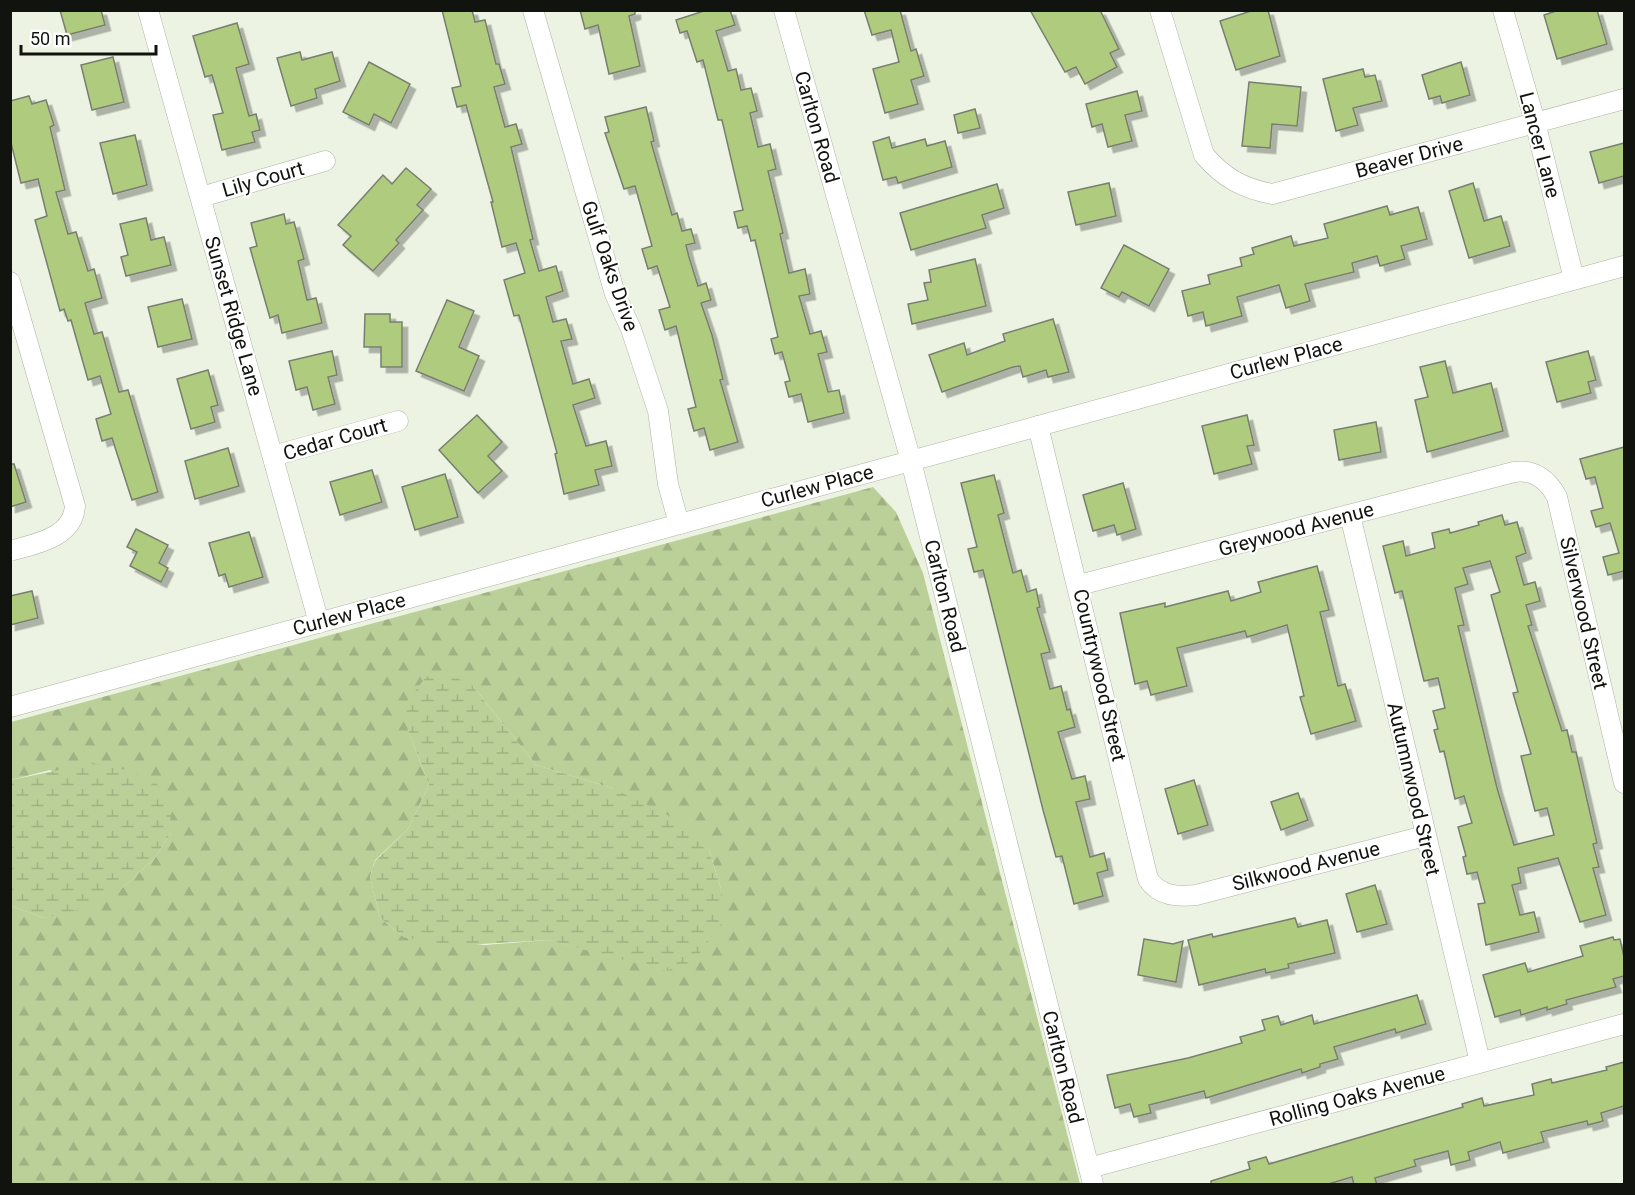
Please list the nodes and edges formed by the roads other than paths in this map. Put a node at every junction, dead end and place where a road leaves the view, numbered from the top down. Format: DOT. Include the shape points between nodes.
graph roads {
  1 [pos="148,10"];
  2 [pos="532,10"];
  3 [pos="784,10"];
  4 [pos="1160,10"];
  5 [pos="1503,10"];
  6 [pos="1624,99"];
  7 [pos="1535,122"];
  8 [pos="325,160"];
  9 [pos="201,197"];
  10 [pos="1624,266"];
  11 [pos="1574,279"];
  12 [pos="10,282"];
  13 [pos="398,421"];
  14 [pos="1038,426"];
  15 [pos="273,456"];
  16 [pos="912,461"];
  17 [pos="1514,472"];
  18 [pos="1350,515"];
  19 [pos="679,524"];
  20 [pos="10,551"];
  21 [pos="1079,585"];
  22 [pos="319,622"];
  23 [pos="10,707"];
  24 [pos="1624,783"];
  25 [pos="1425,836"];
  26 [pos="1188,896"];
  27 [pos="1624,1024"];
  28 [pos="1480,1062"];
  29 [pos="1091,1176"];
  1 -- 9 [label="street, Sunset Ridge Lane"];
  2 -- 19 [label="street, Gulf Oaks Drive" via="615,294 658,411 668,484"];
  3 -- 16 [label="street, Carlton Road"];
  4 -- 7 [label="street, Beaver Drive" via="1204,155 1215,169 1247,189 1272,194"];
  5 -- 7 [label="street, Lancer Lane"];
  6 -- 7 [label="street, Beaver Drive"];
  7 -- 11 [label="street, Lancer Lane"];
  8 -- 9 [label="street, Lily Court"];
  9 -- 15 [label="street, Sunset Ridge Lane"];
  10 -- 11 [label="street, Curlew Place"];
  11 -- 14 [label="street, Curlew Place"];
  12 -- 20 [label="street" via="75,506 75,514 59,534"];
  13 -- 15 [label="street, Cedar Court"];
  14 -- 16 [label="street, Curlew Place"];
  14 -- 21 [label="street, Countrywood Street"];
  15 -- 22 [label="street, Sunset Ridge Lane"];
  16 -- 19 [label="street, Curlew Place"];
  16 -- 29 [label="street, Carlton Road"];
  17 -- 18 [label="street, Greywood Avenue"];
  17 -- 24 [label="street, Silverwood Street" via="1535,473 1557,497"];
  18 -- 21 [label="street, Greywood Avenue"];
  18 -- 25 [label="street, Autumnwood Street"];
  19 -- 22 [label="street, Curlew Place"];
  21 -- 26 [label="street, Countrywood Street" via="1148,879 1164,893"];
  22 -- 23 [label="street, Curlew Place"];
  25 -- 26 [label="street, Silkwood Avenue"];
  25 -- 28 [label="street, Autumnwood Street"];
  27 -- 28 [label="street, Rolling Oaks Avenue"];
  28 -- 29 [label="street, Rolling Oaks Avenue"];
}
